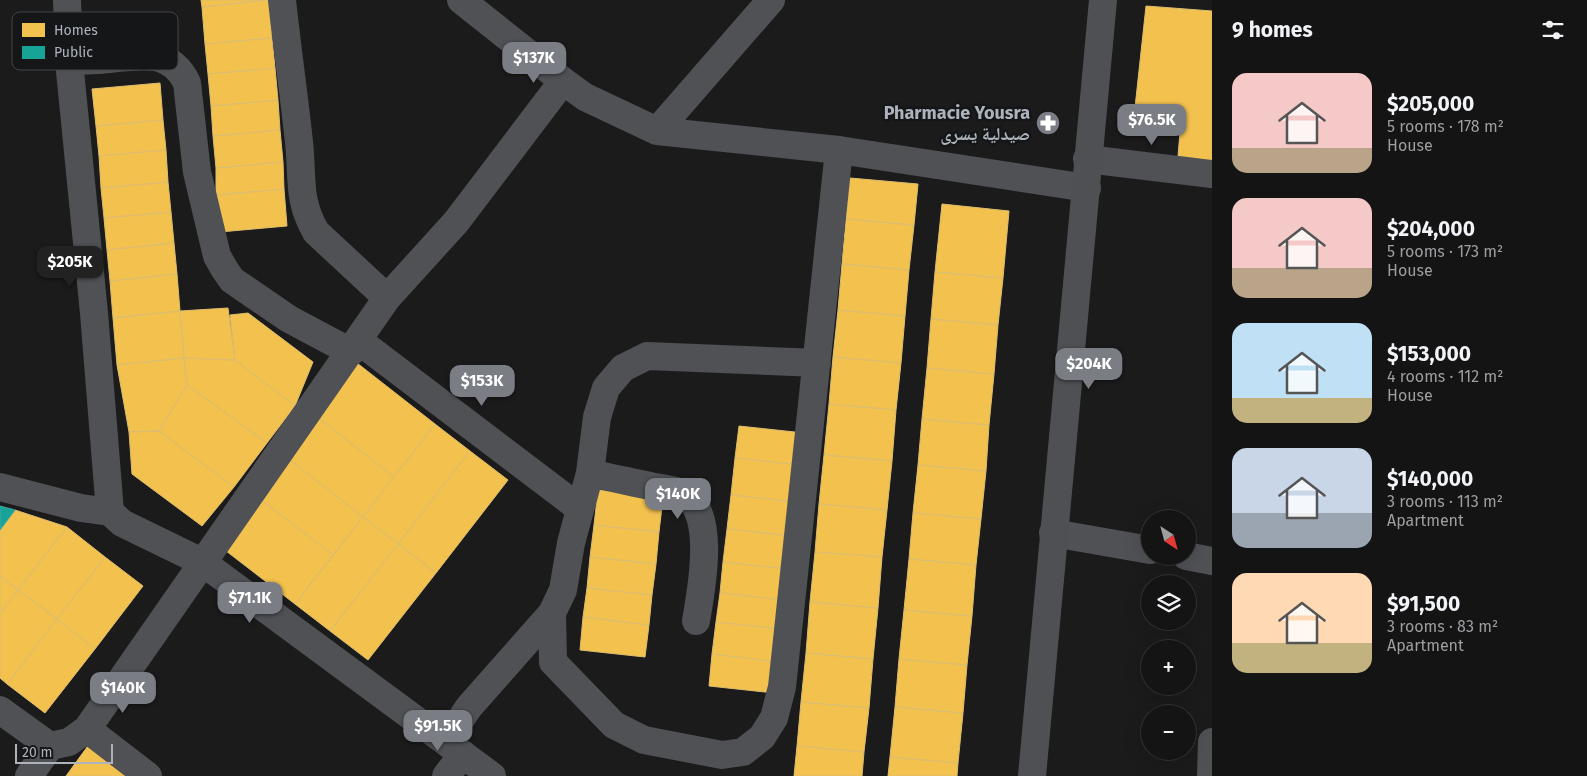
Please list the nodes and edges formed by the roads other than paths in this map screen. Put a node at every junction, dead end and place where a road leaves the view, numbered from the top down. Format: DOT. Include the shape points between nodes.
graph roads {
  1 [pos="282,0"];
  2 [pos="462,0"];
  3 [pos="771,0"];
  4 [pos="1103,0"];
  5 [pos="178,68"];
  6 [pos="70,70"];
  7 [pos="564,81"];
  8 [pos="657,131"];
  9 [pos="839,150"];
  10 [pos="1087,159"];
  11 [pos="1212,174"];
  12 [pos="1087,188"];
  13 [pos="387,298"];
  14 [pos="355,346"];
  15 [pos="817,363"];
  16 [pos="590,473"];
  17 [pos="0,487"];
  18 [pos="579,508"];
  19 [pos="110,512"];
  20 [pos="1053,533"];
  21 [pos="1141,548"];
  22 [pos="1196,558"];
  23 [pos="1212,561"];
  24 [pos="202,562"];
  25 [pos="552,613"];
  26 [pos="696,621"];
  27 [pos="0,710"];
  28 [pos="87,729"];
  29 [pos="1212,742"];
  30 [pos="50,746"];
  31 [pos="454,747"];
  32 [pos="29,776"];
  33 [pos="148,776"];
  34 [pos="446,776"];
  35 [pos="492,776"];
  36 [pos="1032,776"];
  37 [pos="1211,776"];
  1 -- 13 [label="street" via="300,144 300,192 309,219 316,232"];
  2 -- 7 [label="street"];
  3 -- 8 [label="street"];
  4 -- 10 [label="street"];
  5 -- 14 [label="street" via="187,83 197,172 217,256 224,270 232,280 289,319"];
  6 -- 19 [label="street"];
  7 -- 8 [label="street" via="585,97"];
  7 -- 13 [label="street" via="456,222"];
  8 -- 9 [label="street"];
  9 -- 12 [label="street"];
  9 -- 15 [label="street"];
  10 -- 11 [label="street"];
  10 -- 12 [label="street"];
  12 -- 20 [label="street"];
  13 -- 14 [label="street"];
  14 -- 18 [label="street"];
  14 -- 24 [label="street"];
  15 -- 16 [label="street" via="647,356 623,368 606,388 597,417"];
  15 -- 25 [label="street" via="782,688 774,718 762,737 743,752 722,755 644,740 614,725 553,662"];
  16 -- 18 [label="street"];
  16 -- 26 [label="street" via="677,492 692,502 703,533 704,554"];
  17 -- 19 [label="street" via="81,508"];
  18 -- 25 [label="street" via="563,590"];
  19 -- 24 [label="street" via="122,523"];
  20 -- 21 [label="street"];
  20 -- 36 [label="street"];
  22 -- 23 [label="street"];
  24 -- 28 [label="street"];
  24 -- 31 [label="street"];
  25 -- 31 [label="street" via="470,707"];
  27 -- 30 [label="street"];
  28 -- 30 [label="street" via="70,742"];
  28 -- 33 [label="street"];
  29 -- 37 [label="street"];
  30 -- 32 [label="street"];
  31 -- 34 [label="street"];
  31 -- 35 [label="street"];
}
